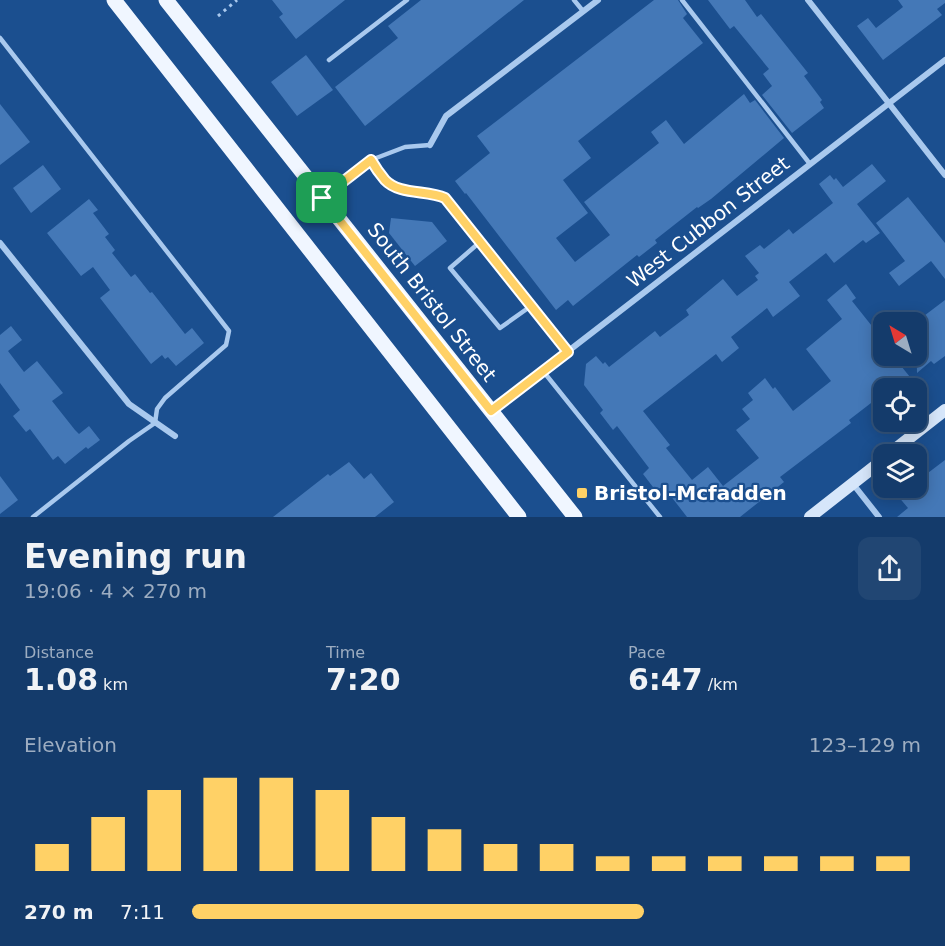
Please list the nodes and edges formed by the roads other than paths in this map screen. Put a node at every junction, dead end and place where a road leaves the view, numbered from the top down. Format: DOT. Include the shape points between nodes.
graph roads {
  1 [pos="114,0"];
  2 [pos="407,0"];
  3 [pos="574,0"];
  4 [pos="598,0"];
  5 [pos="682,0"];
  6 [pos="807,0"];
  7 [pos="168,4"];
  8 [pos="583,11"];
  9 [pos="0,38"];
  10 [pos="330,60"];
  11 [pos="945,60"];
  12 [pos="889,103"];
  13 [pos="430,145"];
  14 [pos="371,160"];
  15 [pos="810,164"];
  16 [pos="945,175"];
  17 [pos="322,198"];
  18 [pos="480,242"];
  19 [pos="0,243"];
  20 [pos="531,306"];
  21 [pos="568,352"];
  22 [pos="543,371"];
  23 [pos="945,410"];
  24 [pos="491,411"];
  25 [pos="155,423"];
  26 [pos="175,436"];
  27 [pos="902,444"];
  28 [pos="873,468"];
  29 [pos="853,483"];
  30 [pos="33,517"];
  31 [pos="519,517"];
  32 [pos="576,517"];
  33 [pos="660,517"];
  34 [pos="810,517"];
  35 [pos="879,517"];
  1 -- 31 [label="main road"];
  2 -- 10 [label="lane"];
  3 -- 8 [label="lane"];
  4 -- 8 [label="street"];
  5 -- 15 [label="lane"];
  6 -- 12 [label="street"];
  7 -- 17 [label="main road, South Bristol Street"];
  8 -- 13 [label="street" via="446,116"];
  9 -- 25 [label="lane" via="229,331 226,345 165,398 157,409"];
  11 -- 12 [label="street, West Cubbon Street"];
  12 -- 15 [label="street, West Cubbon Street"];
  12 -- 16 [label="street"];
  13 -- 14 [label="lane" via="405,147"];
  14 -- 17 [label="lane"];
  14 -- 18 [label="lane" via="386,182 396,188 445,198"];
  15 -- 21 [label="street, West Cubbon Street"];
  17 -- 24 [label="main road, South Bristol Street"];
  18 -- 20 [label="lane"];
  18 -- 20 [label="lane" via="450,268 500,328"];
  19 -- 25 [label="street" via="129,404"];
  20 -- 21 [label="lane"];
  21 -- 22 [label="street, West Cubbon Street"];
  22 -- 24 [label="street, West Cubbon Street"];
  22 -- 33 [label="lane"];
  23 -- 27 [label="street"];
  24 -- 32 [label="main road, South Bristol Street"];
  25 -- 26 [label="street"];
  25 -- 30 [label="lane"];
  28 -- 29 [label="street"];
  29 -- 34 [label="street"];
  29 -- 35 [label="street"];
}
